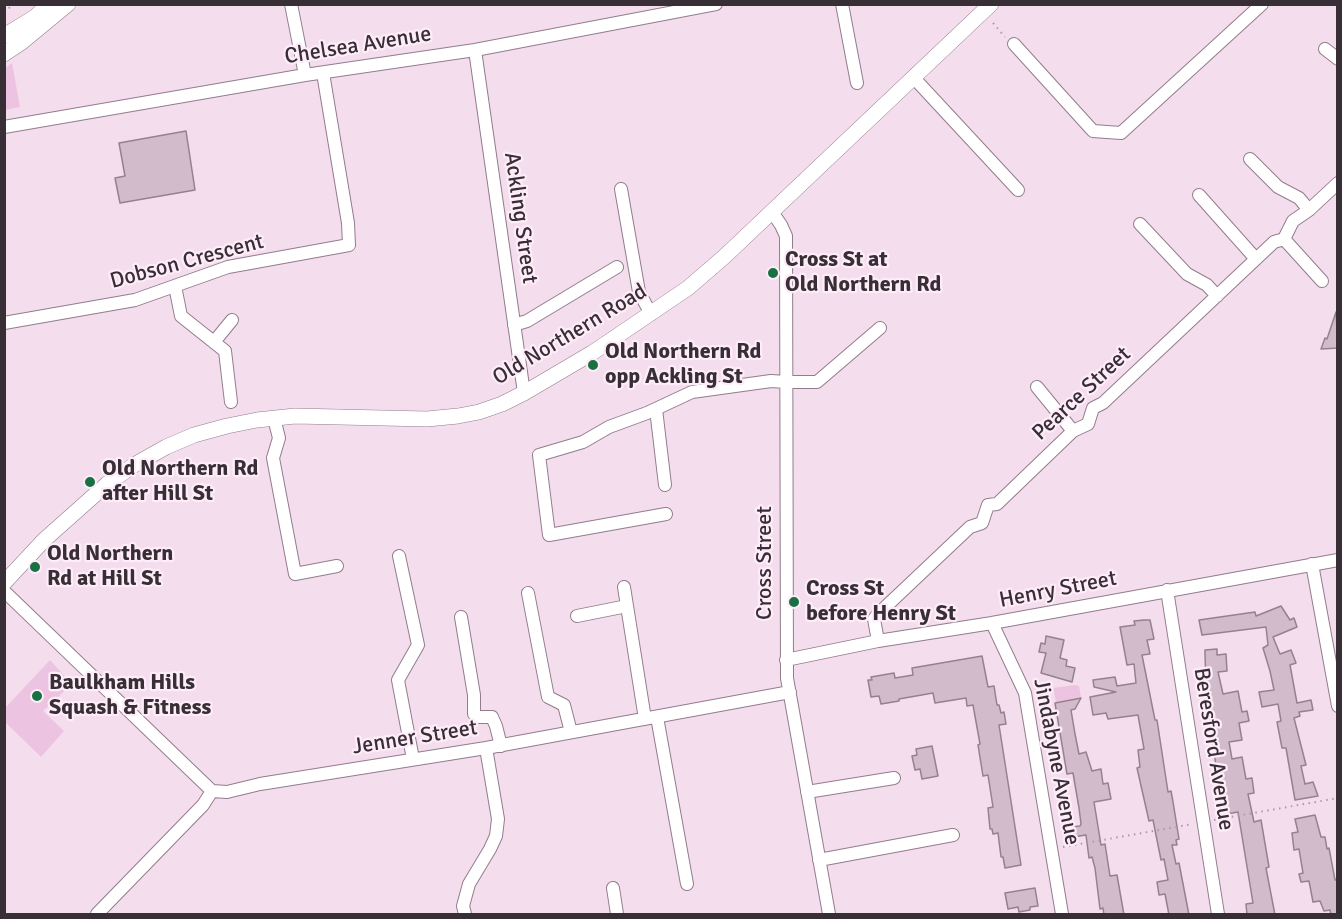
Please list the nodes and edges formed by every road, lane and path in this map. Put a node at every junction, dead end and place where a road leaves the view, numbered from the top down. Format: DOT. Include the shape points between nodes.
graph roads {
  1 [pos="14,4"];
  2 [pos="49,4"];
  3 [pos="68,4"];
  4 [pos="291,4"];
  5 [pos="716,4"];
  6 [pos="842,4"];
  7 [pos="991,4"];
  8 [pos="1262,4"];
  9 [pos="4,12"];
  10 [pos="993,23"];
  11 [pos="4,36"];
  12 [pos="1014,44"];
  13 [pos="475,50"];
  14 [pos="1325,50"];
  15 [pos="4,54"];
  16 [pos="1338,59"];
  17 [pos="323,73"];
  18 [pos="305,75"];
  19 [pos="914,78"];
  20 [pos="857,83"];
  21 [pos="4,127"];
  22 [pos="1250,159"];
  23 [pos="1338,183"];
  24 [pos="621,189"];
  25 [pos="1017,190"];
  26 [pos="1200,195"];
  27 [pos="1309,210"];
  28 [pos="772,212"];
  29 [pos="1140,224"];
  30 [pos="1284,239"];
  31 [pos="1256,259"];
  32 [pos="617,267"];
  33 [pos="1322,281"];
  34 [pos="174,286"];
  35 [pos="1217,296"];
  36 [pos="651,314"];
  37 [pos="232,320"];
  38 [pos="4,323"];
  39 [pos="514,325"];
  40 [pos="880,328"];
  41 [pos="214,342"];
  42 [pos="786,382"];
  43 [pos="1037,387"];
  44 [pos="524,393"];
  45 [pos="231,402"];
  46 [pos="656,409"];
  47 [pos="274,418"];
  48 [pos="1073,431"];
  49 [pos="665,485"];
  50 [pos="666,514"];
  51 [pos="399,556"];
  52 [pos="1338,560"];
  53 [pos="1312,564"];
  54 [pos="337,566"];
  55 [pos="4,583"];
  56 [pos="624,587"];
  57 [pos="4,591"];
  58 [pos="1167,591"];
  59 [pos="528,593"];
  60 [pos="627,606"];
  61 [pos="577,616"];
  62 [pos="461,617"];
  63 [pos="992,623"];
  64 [pos="878,641"];
  65 [pos="786,660"];
  66 [pos="790,692"];
  67 [pos="1338,706"];
  68 [pos="651,718"];
  69 [pos="572,732"];
  70 [pos="501,746"];
  71 [pos="486,748"];
  72 [pos="413,759"];
  73 [pos="894,778"];
  74 [pos="212,791"];
  75 [pos="807,792"];
  76 [pos="953,835"];
  77 [pos="819,861"];
  78 [pos="687,884"];
  79 [pos="613,888"];
  80 [pos="97,915"];
  81 [pos="465,915"];
  82 [pos="617,915"];
  83 [pos="829,915"];
  84 [pos="1062,915"];
  85 [pos="1218,915"];
  1 -- 9 [label="path"];
  2 -- 11 [label="main road"];
  3 -- 15 [label="main road"];
  4 -- 18 [label="street"];
  5 -- 13 [label="street, Chelsea Avenue"];
  6 -- 20 [label="street"];
  7 -- 19 [label="main road, Old Northern Road"];
  8 -- 12 [label="street" via="1121,133 1093,131"];
  10 -- 12 [label="path"];
  13 -- 17 [label="street, Chelsea Avenue"];
  13 -- 39 [label="street, Ackling Street"];
  14 -- 16 [label="street"];
  17 -- 18 [label="street, Chelsea Avenue"];
  17 -- 34 [label="street, Dobson Crescent" via="349,245 228,267"];
  18 -- 21 [label="street, Chelsea Avenue"];
  19 -- 25 [label="street"];
  19 -- 28 [label="main road, Old Northern Road"];
  22 -- 27 [label="street"];
  23 -- 27 [label="street, Pearce Street"];
  24 -- 36 [label="street" via="639,292"];
  26 -- 31 [label="street"];
  27 -- 30 [label="street, Pearce Street" via="1293,221"];
  28 -- 36 [label="main road, Old Northern Road" via="695,281"];
  28 -- 42 [label="street, Cross Street" via="786,236"];
  29 -- 35 [label="street" via="1187,274"];
  30 -- 31 [label="street, Pearce Street" via="1274,242"];
  30 -- 33 [label="street"];
  31 -- 35 [label="street, Pearce Street"];
  32 -- 39 [label="street"];
  34 -- 38 [label="street, Dobson Crescent" via="135,300"];
  34 -- 41 [label="street" via="181,316"];
  35 -- 48 [label="street, Pearce Street" via="1104,403 1094,408 1088,424"];
  36 -- 44 [label="main road, Old Northern Road"];
  37 -- 41 [label="street"];
  39 -- 44 [label="street, Ackling Street"];
  40 -- 42 [label="street" via="818,382"];
  41 -- 45 [label="street" via="225,351"];
  42 -- 46 [label="street" via="692,392"];
  42 -- 65 [label="street, Cross Street"];
  43 -- 48 [label="street"];
  44 -- 47 [label="main road, Old Northern Road" via="502,404 458,416"];
  46 -- 49 [label="street"];
  46 -- 50 [label="street" via="583,442 539,454 549,535"];
  47 -- 54 [label="street" via="279,438 273,459 295,574"];
  47 -- 55 [label="main road, Old Northern Road" via="194,435 134,465 64,522"];
  48 -- 64 [label="street, Pearce Street" via="997,504 988,505 982,523 970,527 878,614 874,619"];
  51 -- 72 [label="street" via="418,645 398,680"];
  52 -- 53 [label="street, Henry Street"];
  53 -- 58 [label="street, Henry Street"];
  53 -- 67 [label="street"];
  56 -- 60 [label="street"];
  57 -- 74 [label="street"];
  58 -- 63 [label="street, Henry Street"];
  58 -- 85 [label="street, Beresford Avenue"];
  59 -- 69 [label="street" via="548,697 564,705"];
  60 -- 61 [label="street"];
  60 -- 68 [label="street"];
  62 -- 70 [label="street" via="474,714 492,717"];
  63 -- 64 [label="street, Henry Street"];
  63 -- 84 [label="street, Jindabyne Avenue" via="1025,693"];
  64 -- 65 [label="street, Henry Street"];
  65 -- 66 [label="street, Cross Street"];
  66 -- 68 [label="street, Jenner Street"];
  66 -- 75 [label="street, Cross Street"];
  68 -- 69 [label="street, Jenner Street"];
  68 -- 78 [label="street"];
  69 -- 70 [label="street, Jenner Street"];
  70 -- 71 [label="street, Jenner Street"];
  71 -- 72 [label="street, Jenner Street"];
  71 -- 81 [label="street" via="498,819 496,836 469,884 463,906"];
  72 -- 74 [label="street, Jenner Street" via="226,792"];
  73 -- 75 [label="street"];
  74 -- 80 [label="street"];
  75 -- 77 [label="street, Cross Street"];
  76 -- 77 [label="street"];
  77 -- 83 [label="street, Cross Street"];
  79 -- 82 [label="street"];
}
